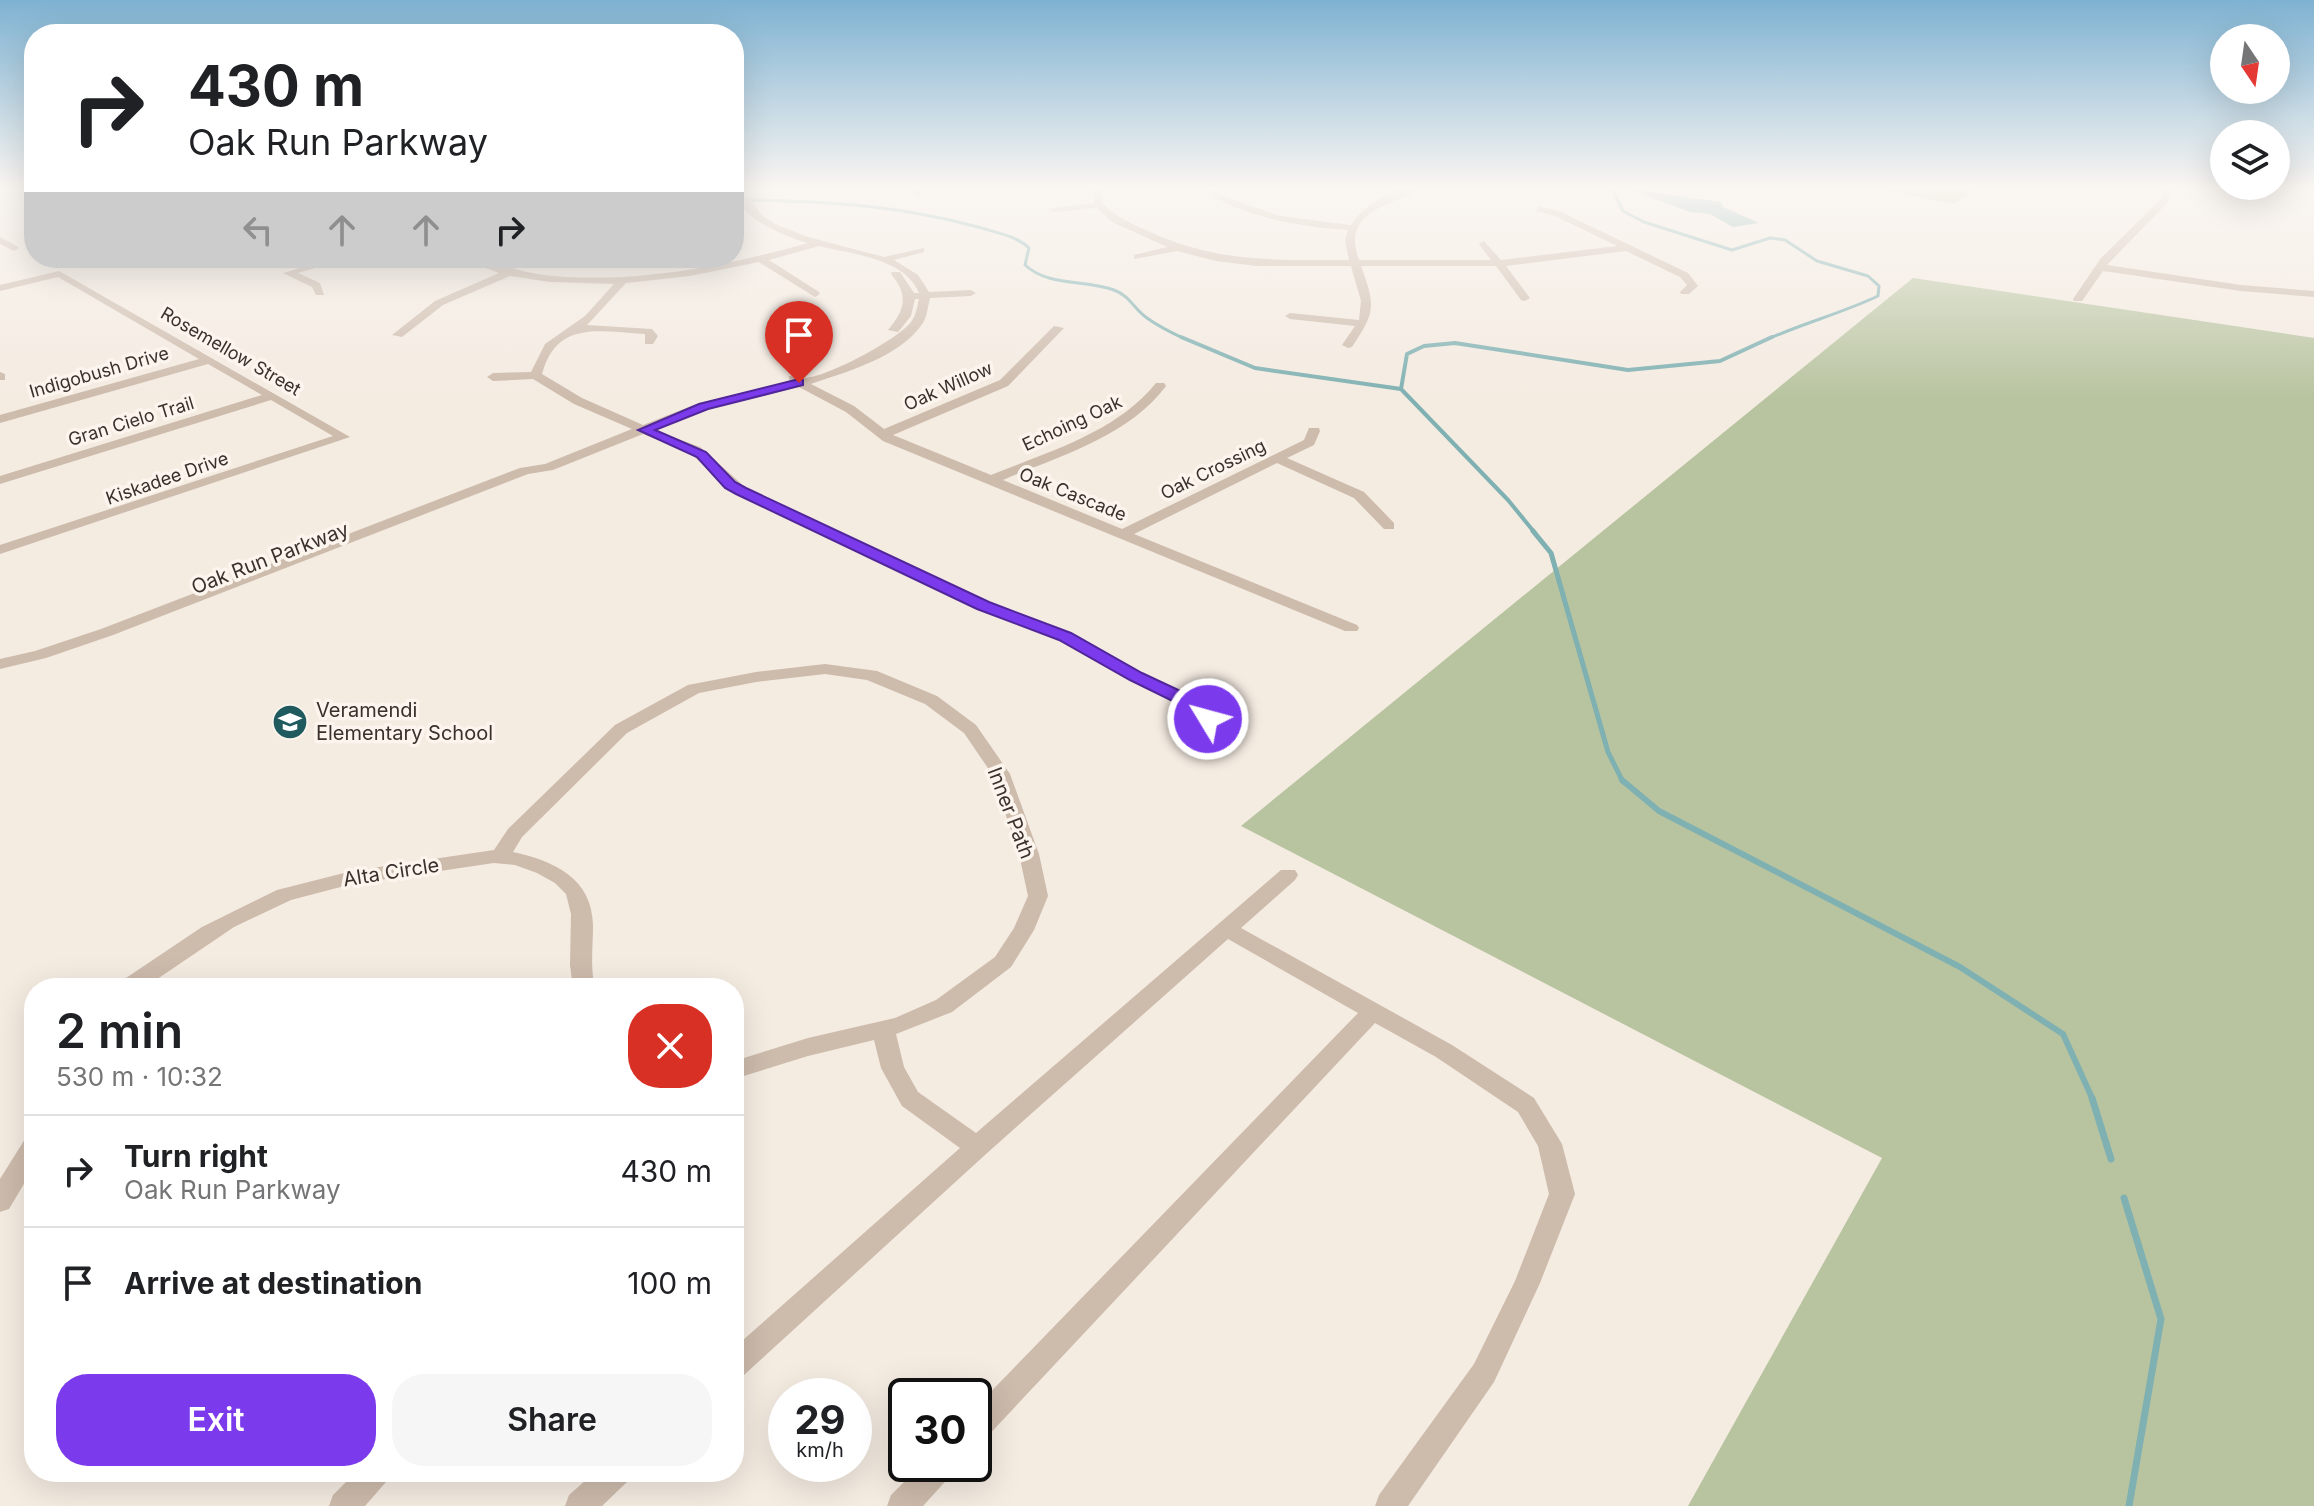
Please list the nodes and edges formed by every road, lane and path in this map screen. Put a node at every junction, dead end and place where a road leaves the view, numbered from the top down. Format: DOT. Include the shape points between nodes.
graph roads {
  1 [pos="772,257"];
  2 [pos="868,257"];
  3 [pos="893,257"];
  4 [pos="1213,257"];
  5 [pos="1354,257"];
  6 [pos="1493,257"];
  7 [pos="1562,257"];
  8 [pos="1644,257"];
  9 [pos="2109,257"];
  10 [pos="763,260"];
  11 [pos="879,261"];
  12 [pos="744,264"];
  13 [pos="1497,264"];
  14 [pos="1356,265"];
  15 [pos="2099,267"];
  16 [pos="307,268"];
  17 [pos="497,268"];
  18 [pos="723,268"];
  19 [pos="510,272"];
  20 [pos="623,280"];
  21 [pos="0,288"];
  22 [pos="1685,292"];
  23 [pos="320,293"];
  24 [pos="971,293"];
  25 [pos="815,294"];
  26 [pos="2314,294"];
  27 [pos="925,295"];
  28 [pos="910,296"];
  29 [pos="1525,298"];
  30 [pos="2078,299"];
  31 [pos="1290,316"];
  32 [pos="1363,324"];
  33 [pos="574,328"];
  34 [pos="1058,328"];
  35 [pos="398,335"];
  36 [pos="649,342"];
  37 [pos="1348,345"];
  38 [pos="208,360"];
  39 [pos="536,375"];
  40 [pos="493,377"];
  41 [pos="795,380"];
  42 [pos="1160,386"];
  43 [pos="273,396"];
  44 [pos="0,419"];
  45 [pos="644,430"];
  46 [pos="1314,431"];
  47 [pos="882,434"];
  48 [pos="344,437"];
  49 [pos="1276,458"];
  50 [pos="0,480"];
  51 [pos="992,480"];
  52 [pos="1389,526"];
  53 [pos="1123,534"];
  54 [pos="0,550"];
  55 [pos="303,562"];
  56 [pos="1351,628"];
  57 [pos="0,664"];
  58 [pos="0,673"];
  59 [pos="1209,725"];
  60 [pos="499,858"];
  61 [pos="1288,875"];
  62 [pos="1226,929"];
  63 [pos="142,978"];
  64 [pos="581,978"];
  65 [pos="1372,1012"];
  66 [pos="883,1029"];
  67 [pos="744,1067"];
  68 [pos="977,1147"];
  69 [pos="24,1162"];
  70 [pos="0,1200"];
  71 [pos="744,1357"];
  72 [pos="992,1411"];
  73 [pos="367,1482"];
  74 [pos="606,1482"];
  75 [pos="925,1482"];
  76 [pos="344,1506"];
  77 [pos="580,1506"];
  78 [pos="902,1506"];
  79 [pos="1390,1506"];
  1 -- 10 [label="street"];
  2 -- 11 [label="street"];
  3 -- 11 [label="street"];
  4 -- 14 [label="street"];
  5 -- 14 [label="street"];
  6 -- 13 [label="street"];
  7 -- 13 [label="street"];
  8 -- 22 [label="street" via="1689,279 1693,286"];
  9 -- 15 [label="street"];
  10 -- 12 [label="street"];
  10 -- 25 [label="street"];
  11 -- 27 [label="street" via="908,272"];
  11 -- 28 [label="street" via="905,283"];
  13 -- 14 [label="street"];
  13 -- 29 [label="street"];
  14 -- 32 [label="street" via="1367,303"];
  15 -- 26 [label="street"];
  15 -- 30 [label="street"];
  16 -- 23 [label="street" via="288,273 319,287"];
  17 -- 19 [label="street"];
  18 -- 20 [label="street"];
  19 -- 20 [label="street"];
  19 -- 35 [label="street" via="439,303"];
  20 -- 33 [label="street"];
  21 -- 38 [label="street, Rosemellow Street" via="59,274"];
  24 -- 27 [label="street"];
  27 -- 28 [label="street"];
  27 -- 41 [label="street, Oak Run Parkway" via="919,319 898,341 850,367"];
  28 -- 41 [label="street, Oak Run Parkway" via="906,317 881,341"];
  31 -- 32 [label="street"];
  32 -- 37 [label="street"];
  33 -- 36 [label="street" via="648,331"];
  33 -- 39 [label="street" via="543,352"];
  34 -- 47 [label="street, Oak Willow" via="1004,383"];
  38 -- 43 [label="street, Rosemellow Street"];
  38 -- 44 [label="street, Indigobush Drive"];
  39 -- 40 [label="street"];
  39 -- 45 [label="street" via="558,393"];
  41 -- 45 [label="street, Oak Run Parkway" via="703,406"];
  41 -- 47 [label="street, Oak Cascade" via="850,409"];
  42 -- 51 [label="street, Echoing Oak" via="1132,416"];
  43 -- 48 [label="street, Rosemellow Street"];
  43 -- 50 [label="street, Gran Cielo Trail"];
  45 -- 55 [label="street, Oak Run Parkway" via="548,467 536,477"];
  45 -- 59 [label="street" via="692,448 730,485 782,516 1065,636 1195,705"];
  46 -- 49 [label="street, Oak Crossing" via="1309,442"];
  47 -- 51 [label="street, Oak Cascade"];
  48 -- 54 [label="street, Kiskadee Drive"];
  49 -- 52 [label="street" via="1359,495"];
  49 -- 53 [label="street, Oak Crossing"];
  51 -- 53 [label="street, Oak Cascade"];
  53 -- 56 [label="street, Oak Cascade"];
  55 -- 57 [label="street, Oak Run Parkway" via="40,655"];
  55 -- 58 [label="street, Oak Run Parkway" via="144,627"];
  60 -- 63 [label="street, Alta Circle" via="313,885 219,924"];
  60 -- 64 [label="street, Alta Circle" via="552,871 575,892 582,927"];
  60 -- 66 [label="street, Inner Path" via="515,833 621,729 694,689 825,669 871,675 931,700 970,729 1001,774 1038,896 1003,962 944,1006"];
  61 -- 62 [label="street"];
  62 -- 65 [label="street"];
  62 -- 68 [label="street"];
  65 -- 72 [label="street"];
  65 -- 79 [label="street" via="1526,1105 1550,1144 1562,1194 1484,1373"];
  66 -- 67 [label="street, Inner Path"];
  66 -- 68 [label="street" via="893,1068 910,1099"];
  68 -- 71 [label="street"];
  69 -- 70 [label="street"];
  73 -- 76 [label="street"];
  74 -- 77 [label="street"];
  75 -- 78 [label="street"];
}
